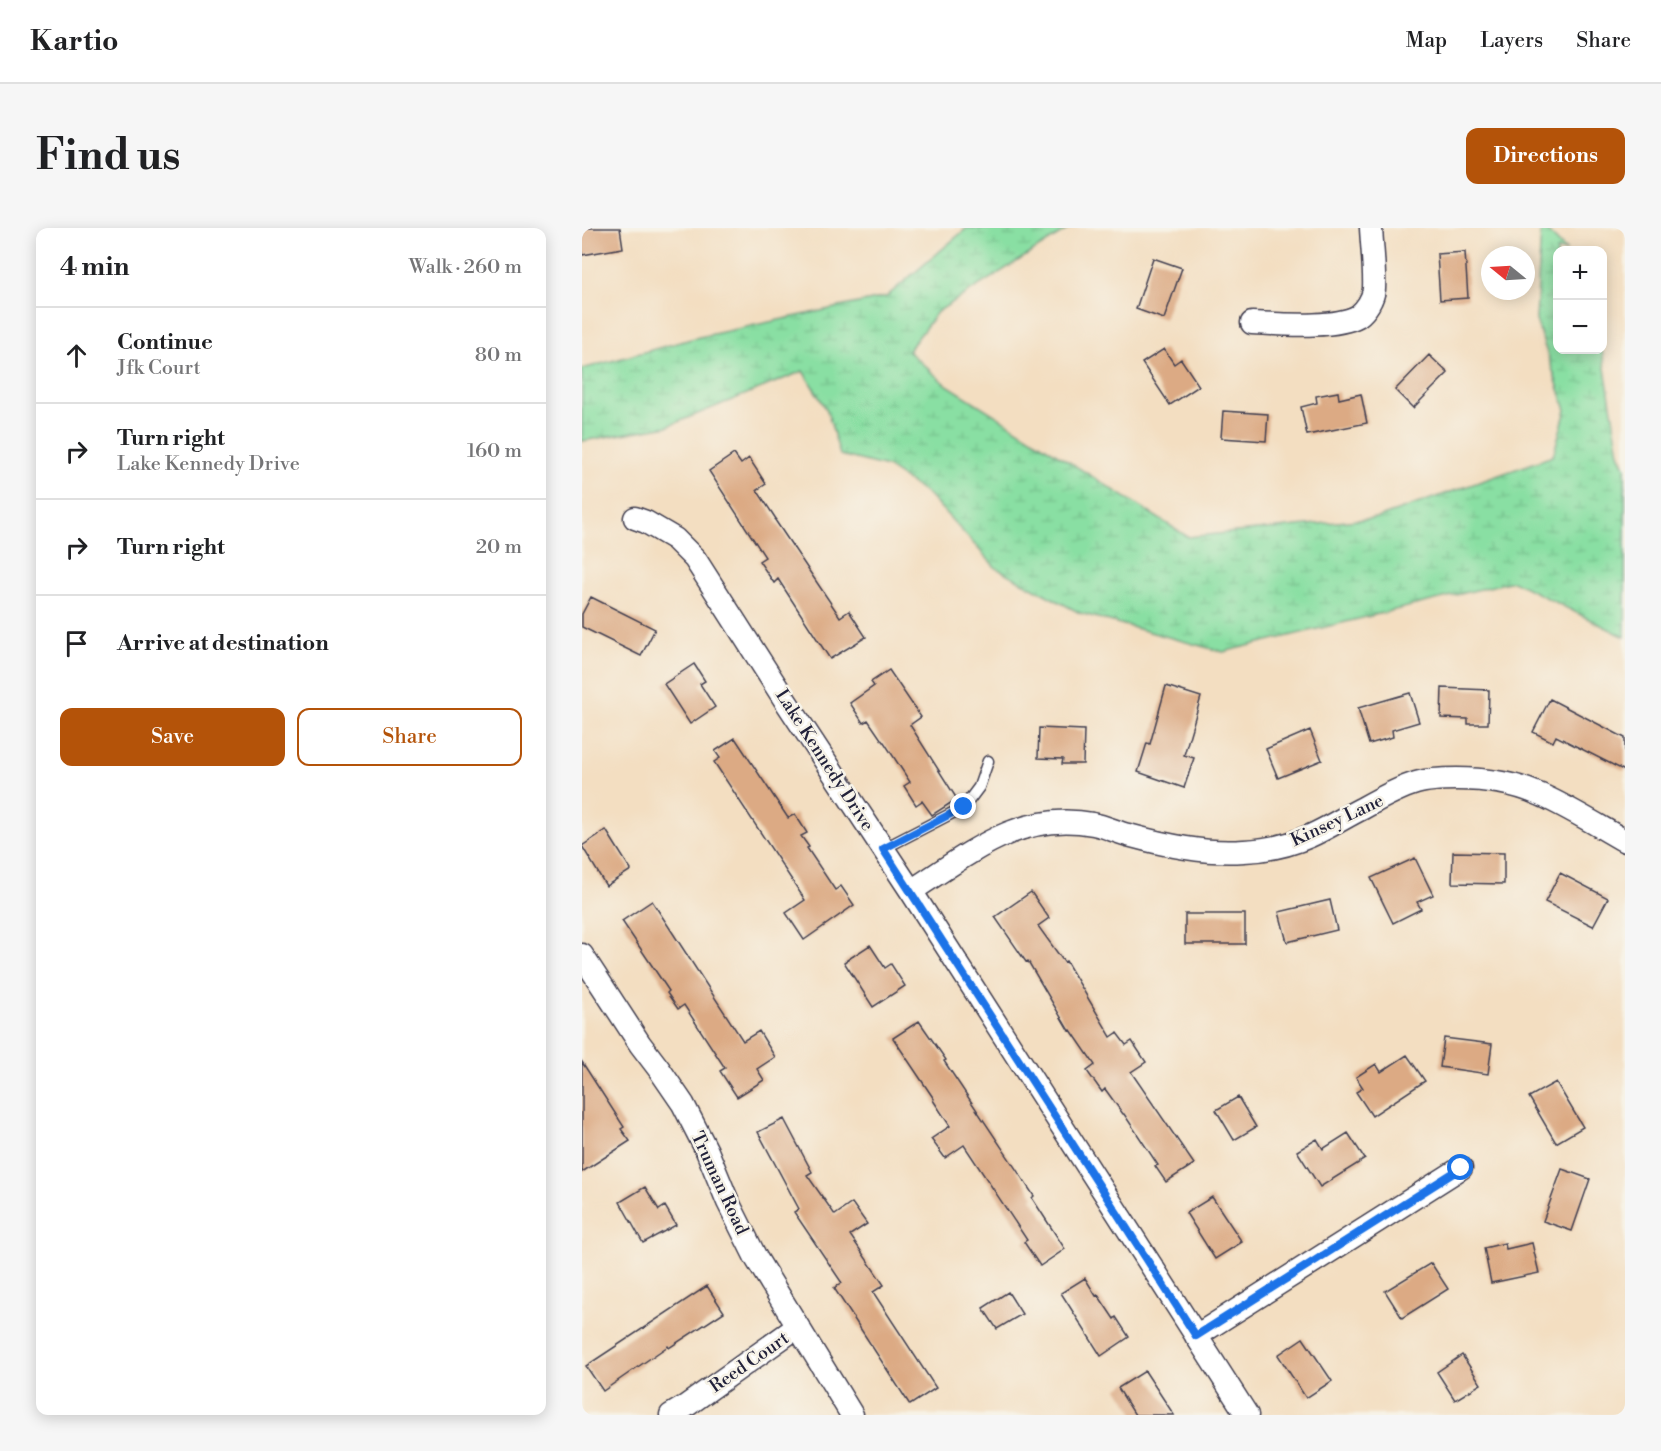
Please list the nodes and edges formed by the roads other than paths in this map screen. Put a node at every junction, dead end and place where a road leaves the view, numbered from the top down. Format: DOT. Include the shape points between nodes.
graph roads {
  1 [pos="1371,228"];
  2 [pos="1252,323"];
  3 [pos="636,518"];
  4 [pos="988,761"];
  5 [pos="1625,841"];
  6 [pos="883,849"];
  7 [pos="911,891"];
  8 [pos="582,955"];
  9 [pos="1461,1168"];
  10 [pos="797,1328"];
  11 [pos="1196,1336"];
  12 [pos="671,1415"];
  13 [pos="852,1415"];
  14 [pos="1247,1415"];
  1 -- 2 [label="street" via="1374,290 1360,315 1346,321 1294,326"];
  3 -- 6 [label="street, Lake Kennedy Drive" via="675,539 695,560"];
  4 -- 6 [label="lane" via="979,787 964,807"];
  5 -- 7 [label="street, Kinsey Lane" via="1540,794 1479,779 1444,779 1417,783 1311,836 1278,847 1244,851 1167,845 1095,824 1036,824 986,843"];
  6 -- 7 [label="street, Lake Kennedy Drive"];
  7 -- 11 [label="street, Lake Kennedy Drive"];
  8 -- 10 [label="street, Truman Road" via="682,1104 708,1150 756,1258"];
  9 -- 11 [label="street"];
  10 -- 12 [label="street, Reed Court"];
  10 -- 13 [label="street, Truman Road"];
  11 -- 14 [label="street, Lake Kennedy Drive"];
}
